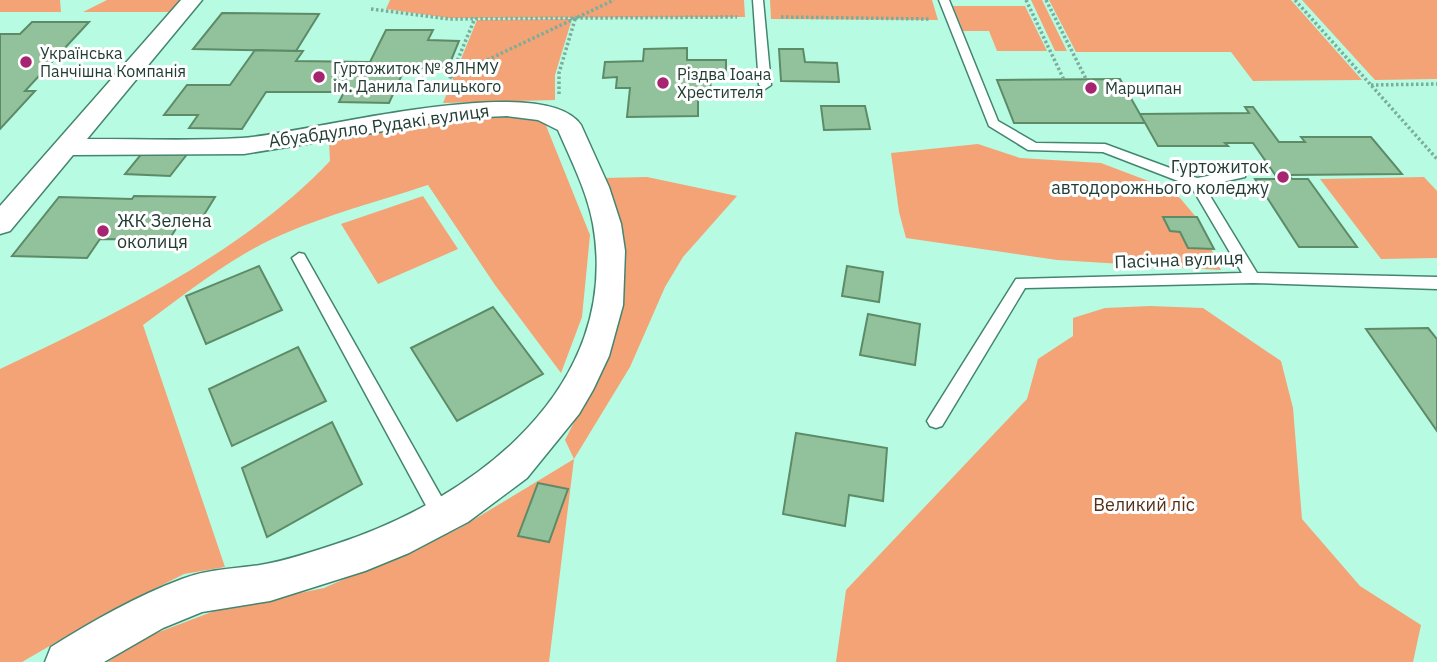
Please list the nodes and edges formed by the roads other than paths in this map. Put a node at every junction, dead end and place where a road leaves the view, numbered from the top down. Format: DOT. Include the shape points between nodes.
graph roads {
  1 [pos="192,0"];
  2 [pos="758,0"];
  3 [pos="944,0"];
  4 [pos="765,85"];
  5 [pos="68,147"];
  6 [pos="1240,174"];
  7 [pos="1196,183"];
  8 [pos="0,224"];
  9 [pos="299,258"];
  10 [pos="1253,278"];
  11 [pos="1437,283"];
  12 [pos="936,421"];
  13 [pos="443,519"];
  14 [pos="66,662"];
  1 -- 5 [label="street"];
  2 -- 4 [label="lane"];
  3 -- 7 [label="lane" via="993,123 1033,147 1105,148"];
  5 -- 8 [label="street"];
  5 -- 13 [label="street, Абуабдулло Рудакі вулиця" via="246,146 497,108 560,116 569,125 607,223 611,299 597,348 568,404 509,471"];
  6 -- 7 [label="lane"];
  7 -- 10 [label="lane, Пасічна вулиця"];
  9 -- 13 [label="lane"];
  10 -- 11 [label="lane"];
  10 -- 12 [label="lane, Пасічна вулиця" via="1021,283"];
  13 -- 14 [label="street" via="327,566 268,583 203,592 133,621"];
}
